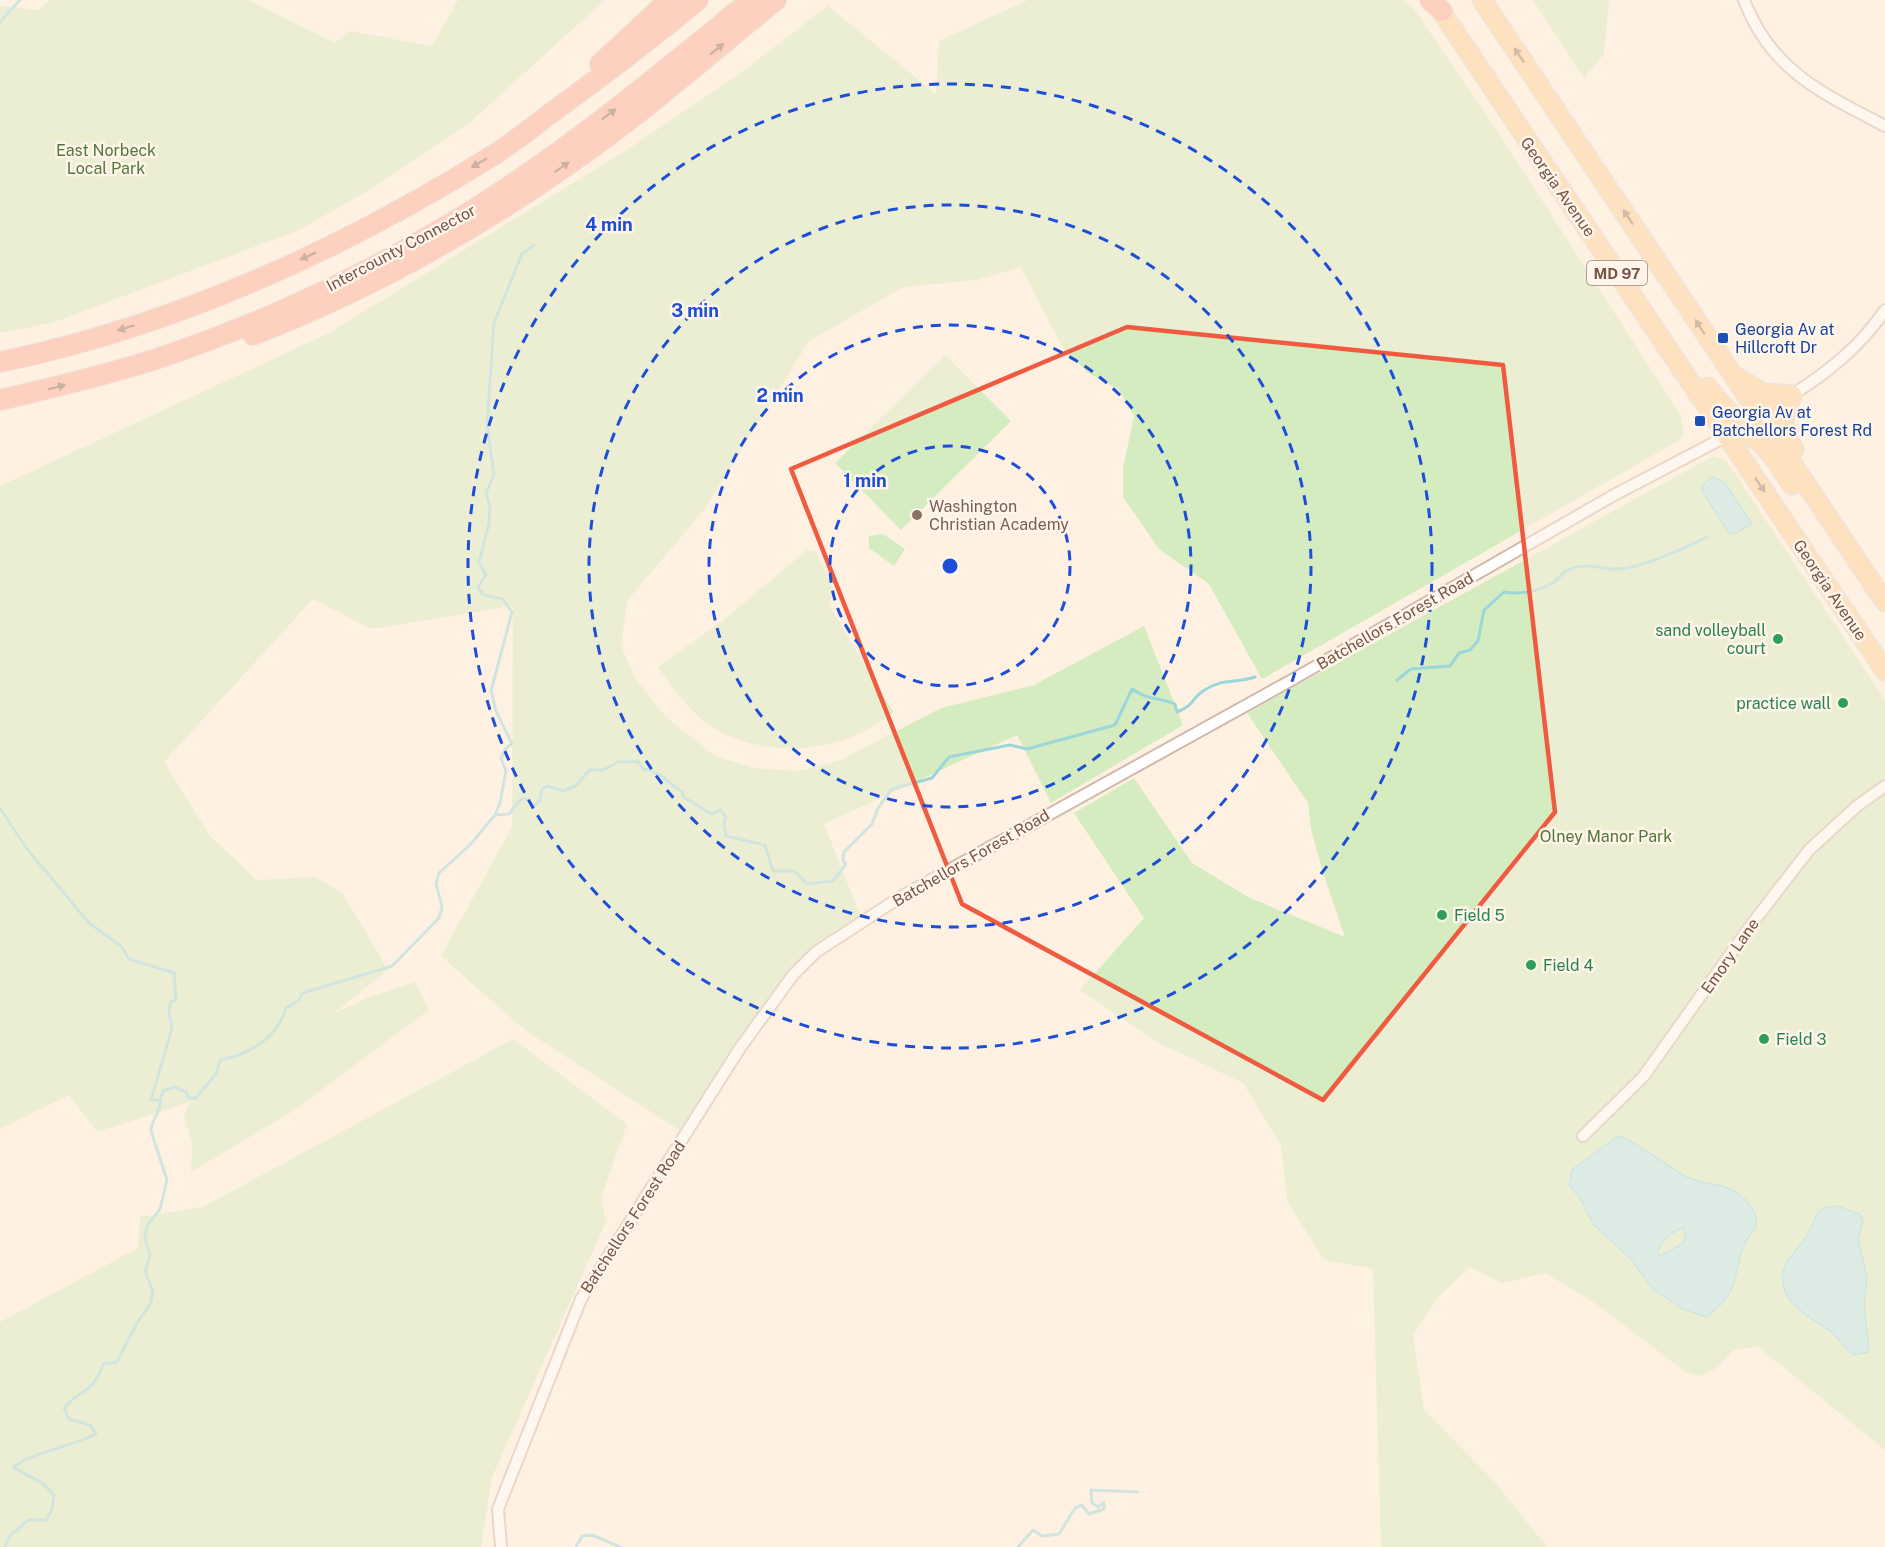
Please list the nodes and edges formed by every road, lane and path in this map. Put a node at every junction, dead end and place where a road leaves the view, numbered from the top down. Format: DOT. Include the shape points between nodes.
graph roads {
  1 [pos="669,0"];
  2 [pos="698,0"];
  3 [pos="751,0"];
  4 [pos="776,0"];
  5 [pos="1482,0"];
  6 [pos="1744,0"];
  7 [pos="1435,4"];
  8 [pos="1885,126"];
  9 [pos="527,130"];
  10 [pos="1624,283"];
  11 [pos="1885,310"];
  12 [pos="153,360"];
  13 [pos="0,362"];
  14 [pos="1731,373"];
  15 [pos="1792,395"];
  16 [pos="0,400"];
  17 [pos="1760,416"];
  18 [pos="1727,436"];
  19 [pos="1816,500"];
  20 [pos="1848,548"];
  21 [pos="1885,602"];
  22 [pos="1885,671"];
  23 [pos="1885,786"];
  24 [pos="1583,1136"];
  25 [pos="501,1547"];
  1 -- 9 [label="highway"];
  2 -- 9 [label="highway, Intercounty Connector" via="644,45"];
  12 -- 3 [label="highway, Intercounty Connector, one-way" via="298,302 409,247 483,203 610,114"];
  12 -- 4 [label="highway, one-way" via="185,362 282,324 448,240 560,170 627,121"];
  14 -- 5 [label="main road, MD 97, one-way"];
  6 -- 8 [label="street" via="1766,42 1797,76"];
  7 -- 10 [label="main road, Georgia Avenue / MD 97"];
  9 -- 13 [label="highway, Intercounty Connector, one-way" via="493,155 349,238 194,305 47,352"];
  10 -- 17 [label="main road" via="1729,414 1740,420"];
  10 -- 18 [label="main road, Georgia Avenue / MD 97"];
  11 -- 15 [label="street" via="1842,359"];
  16 -- 12 [label="highway, Intercounty Connector, one-way"];
  14 -- 15 [label="main road" via="1764,393"];
  14 -- 17 [label="main road, MD 97"];
  15 -- 17 [label="main road"];
  15 -- 19 [label="main road" via="1783,430 1799,456"];
  17 -- 19 [label="main road, MD 97"];
  18 -- 20 [label="main road" via="1746,434 1759,441 1832,540"];
  18 -- 22 [label="main road, Georgia Avenue / MD 97, one-way"];
  18 -- 25 [label="street, Batchellors Forest Road" via="1614,495 1290,681 902,896 816,952 793,975 740,1048 581,1299 498,1509"];
  19 -- 20 [label="main road, MD 97"];
  20 -- 21 [label="main road, MD 97"];
  23 -- 24 [label="street, Emory Lane" via="1809,850 1643,1077"];
}
